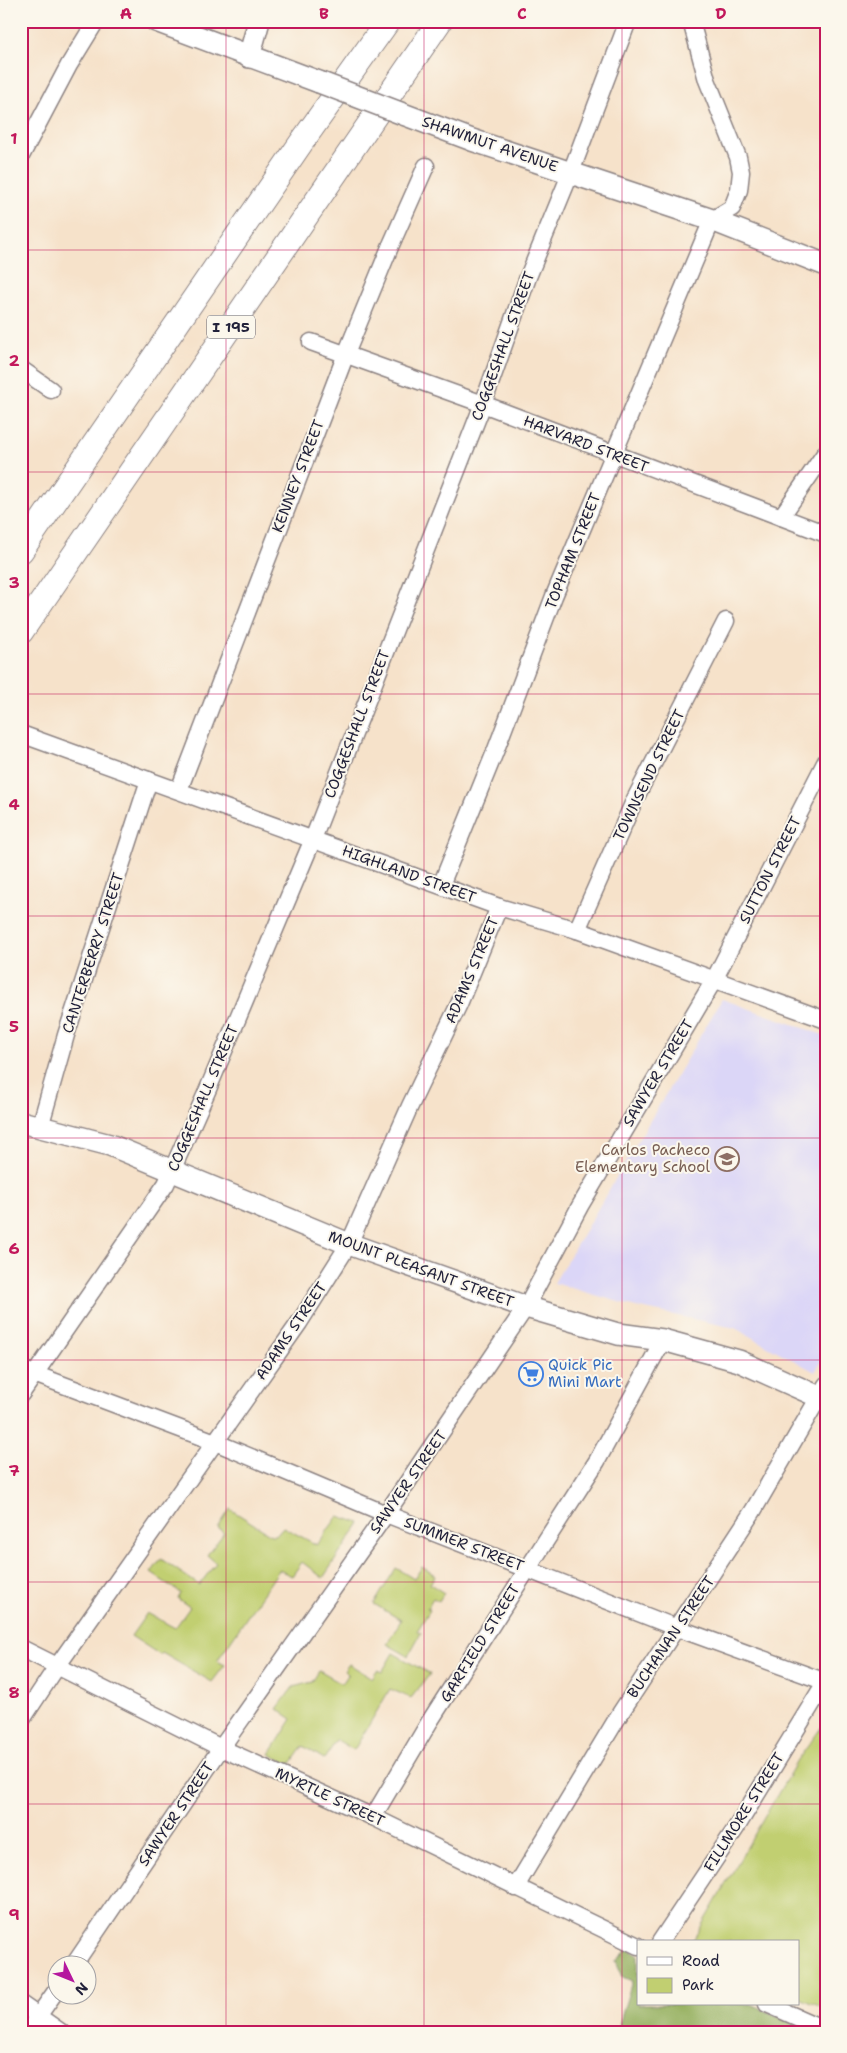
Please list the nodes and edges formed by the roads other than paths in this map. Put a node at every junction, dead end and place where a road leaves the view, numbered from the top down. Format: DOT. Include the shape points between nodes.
graph roads {
  1 [pos="96,21"];
  2 [pos="156,21"];
  3 [pos="259,21"];
  4 [pos="388,21"];
  5 [pos="440,21"];
  6 [pos="628,21"];
  7 [pos="691,21"];
  8 [pos="248,57"];
  9 [pos="21,156"];
  10 [pos="426,166"];
  11 [pos="571,172"];
  12 [pos="712,220"];
  13 [pos="826,264"];
  14 [pos="311,342"];
  15 [pos="346,354"];
  16 [pos="21,369"];
  17 [pos="51,390"];
  18 [pos="483,404"];
  19 [pos="826,452"];
  20 [pos="612,455"];
  21 [pos="781,517"];
  22 [pos="826,534"];
  23 [pos="21,551"];
  24 [pos="726,621"];
  25 [pos="21,632"];
  26 [pos="21,734"];
  27 [pos="826,761"];
  28 [pos="149,780"];
  29 [pos="179,790"];
  30 [pos="313,839"];
  31 [pos="441,885"];
  32 [pos="499,907"];
  33 [pos="577,930"];
  34 [pos="714,980"];
  35 [pos="826,1020"];
  36 [pos="30,1124"];
  37 [pos="173,1169"];
  38 [pos="349,1244"];
  39 [pos="526,1307"];
  40 [pos="663,1340"];
  41 [pos="28,1372"];
  42 [pos="21,1394"];
  43 [pos="824,1395"];
  44 [pos="215,1442"];
  45 [pos="386,1514"];
  46 [pos="527,1568"];
  47 [pos="678,1628"];
  48 [pos="21,1648"];
  49 [pos="58,1665"];
  50 [pos="826,1682"];
  51 [pos="21,1721"];
  52 [pos="222,1748"];
  53 [pos="373,1817"];
  54 [pos="515,1888"];
  55 [pos="661,1940"];
  56 [pos="637,1946"];
  57 [pos="80,1956"];
  58 [pos="48,2002"];
  59 [pos="21,2004"];
  60 [pos="772,2006"];
  61 [pos="38,2016"];
  62 [pos="826,2030"];
  63 [pos="27,2032"];
  64 [pos="61,2032"];
  1 -- 9 [label="street"];
  2 -- 8 [label="main road, SHAWMUT AVENUE"];
  3 -- 8 [label="main road"];
  4 -- 23 [label="highway, I 195"];
  5 -- 25 [label="highway, I 195"];
  6 -- 11 [label="street, COGGESHALL STREET"];
  7 -- 12 [label="street" via="704,72 741,172 732,208"];
  8 -- 11 [label="main road, SHAWMUT AVENUE, bridge" via="472,140"];
  10 -- 15 [label="street, KENNEY STREET"];
  11 -- 12 [label="main road, SHAWMUT AVENUE"];
  11 -- 18 [label="street, COGGESHALL STREET" via="528,277"];
  12 -- 13 [label="main road, SHAWMUT AVENUE"];
  12 -- 20 [label="street, TOPHAM STREET"];
  14 -- 15 [label="street, HARVARD STREET"];
  15 -- 18 [label="street, HARVARD STREET"];
  15 -- 29 [label="street, KENNEY STREET"];
  16 -- 17 [label="street"];
  18 -- 20 [label="street, HARVARD STREET"];
  18 -- 30 [label="street, COGGESHALL STREET"];
  19 -- 21 [label="street"];
  20 -- 21 [label="street, HARVARD STREET"];
  20 -- 31 [label="street, TOPHAM STREET"];
  21 -- 22 [label="street, HARVARD STREET"];
  24 -- 33 [label="street, TOWNSEND STREET" via="635,799"];
  26 -- 28 [label="street, HIGHLAND STREET"];
  27 -- 34 [label="street, SUTTON STREET"];
  28 -- 29 [label="street, HIGHLAND STREET"];
  28 -- 36 [label="street, CANTERBERRY STREET" via="66,1036"];
  29 -- 30 [label="street, HIGHLAND STREET"];
  30 -- 31 [label="street, HIGHLAND STREET"];
  30 -- 37 [label="street, COGGESHALL STREET"];
  31 -- 32 [label="street, HIGHLAND STREET"];
  32 -- 33 [label="street, HIGHLAND STREET"];
  32 -- 38 [label="street, ADAMS STREET" via="459,1004"];
  33 -- 34 [label="street, HIGHLAND STREET"];
  34 -- 35 [label="street, HIGHLAND STREET"];
  34 -- 39 [label="street, SAWYER STREET" via="580,1206"];
  36 -- 37 [label="main road, MOUNT PLEASANT STREET" via="110,1145"];
  37 -- 38 [label="main road, MOUNT PLEASANT STREET"];
  37 -- 41 [label="street, COGGESHALL STREET" via="166,1184"];
  38 -- 39 [label="main road, MOUNT PLEASANT STREET"];
  38 -- 44 [label="street, ADAMS STREET" via="299,1323"];
  39 -- 40 [label="main road, MOUNT PLEASANT STREET" via="618,1334"];
  39 -- 45 [label="street, SAWYER STREET"];
  40 -- 43 [label="main road, MOUNT PLEASANT STREET" via="739,1361"];
  40 -- 46 [label="street, GARFIELD STREET" via="597,1461"];
  41 -- 42 [label="street, COGGESHALL STREET"];
  41 -- 44 [label="street, SUMMER STREET"];
  43 -- 47 [label="street, BUCHANAN STREET"];
  44 -- 45 [label="street, SUMMER STREET"];
  44 -- 49 [label="street, ADAMS STREET"];
  45 -- 46 [label="street, SUMMER STREET"];
  45 -- 52 [label="street, SAWYER STREET"];
  46 -- 47 [label="street, SUMMER STREET"];
  46 -- 53 [label="street, GARFIELD STREET"];
  47 -- 50 [label="street, SUMMER STREET"];
  47 -- 54 [label="street, BUCHANAN STREET" via="621,1712"];
  48 -- 49 [label="street, MYRTLE STREET"];
  49 -- 51 [label="street, ADAMS STREET"];
  49 -- 52 [label="street, MYRTLE STREET"];
  50 -- 55 [label="street, FILLMORE STREET" via="736,1828"];
  52 -- 53 [label="street, MYRTLE STREET"];
  52 -- 57 [label="street, SAWYER STREET"];
  53 -- 54 [label="street, MYRTLE STREET"];
  54 -- 56 [label="street, MYRTLE STREET"];
  58 -- 61 [label="street"];
  59 -- 61 [label="street"];
  60 -- 62 [label="street"];
  61 -- 63 [label="street"];
  61 -- 64 [label="street"];
}
